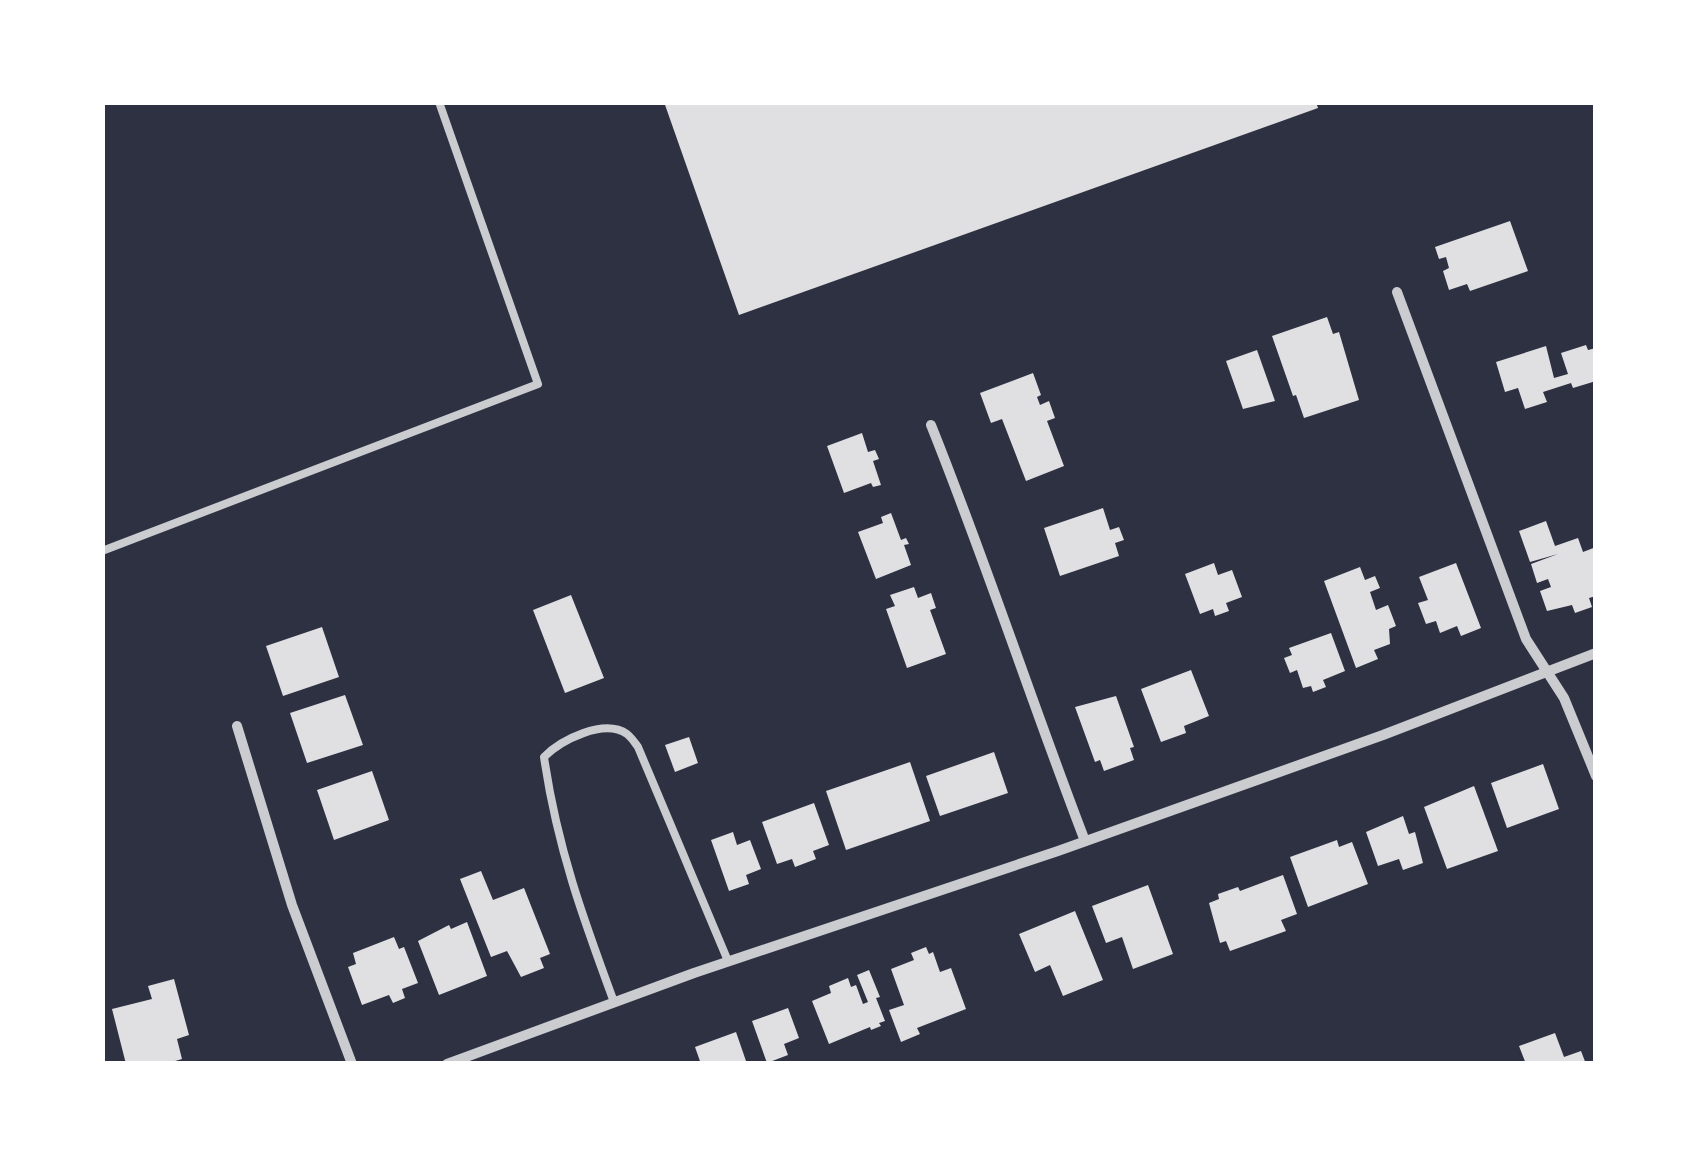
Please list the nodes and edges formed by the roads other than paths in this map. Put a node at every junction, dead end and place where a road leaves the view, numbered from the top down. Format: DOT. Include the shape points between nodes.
graph roads {
  1 [pos="440,102"];
  2 [pos="1397,292"];
  3 [pos="931,425"];
  4 [pos="102,552"];
  5 [pos="1596,653"];
  6 [pos="1546,670"];
  7 [pos="237,726"];
  8 [pos="1596,776"];
  9 [pos="1085,841"];
  10 [pos="728,961"];
  11 [pos="614,1002"];
  12 [pos="352,1064"];
  13 [pos="447,1064"];
  1 -- 4 [label="lane" via="538,384"];
  2 -- 6 [label="street" via="1526,639"];
  3 -- 9 [label="street"];
  5 -- 6 [label="street"];
  6 -- 8 [label="street"];
  6 -- 9 [label="street"];
  7 -- 12 [label="street" via="292,904"];
  9 -- 10 [label="street"];
  10 -- 11 [label="street"];
  10 -- 11 [label="lane" via="638,747 626,733 606,727 556,744 544,757 551,805"];
  11 -- 13 [label="street"];
}
